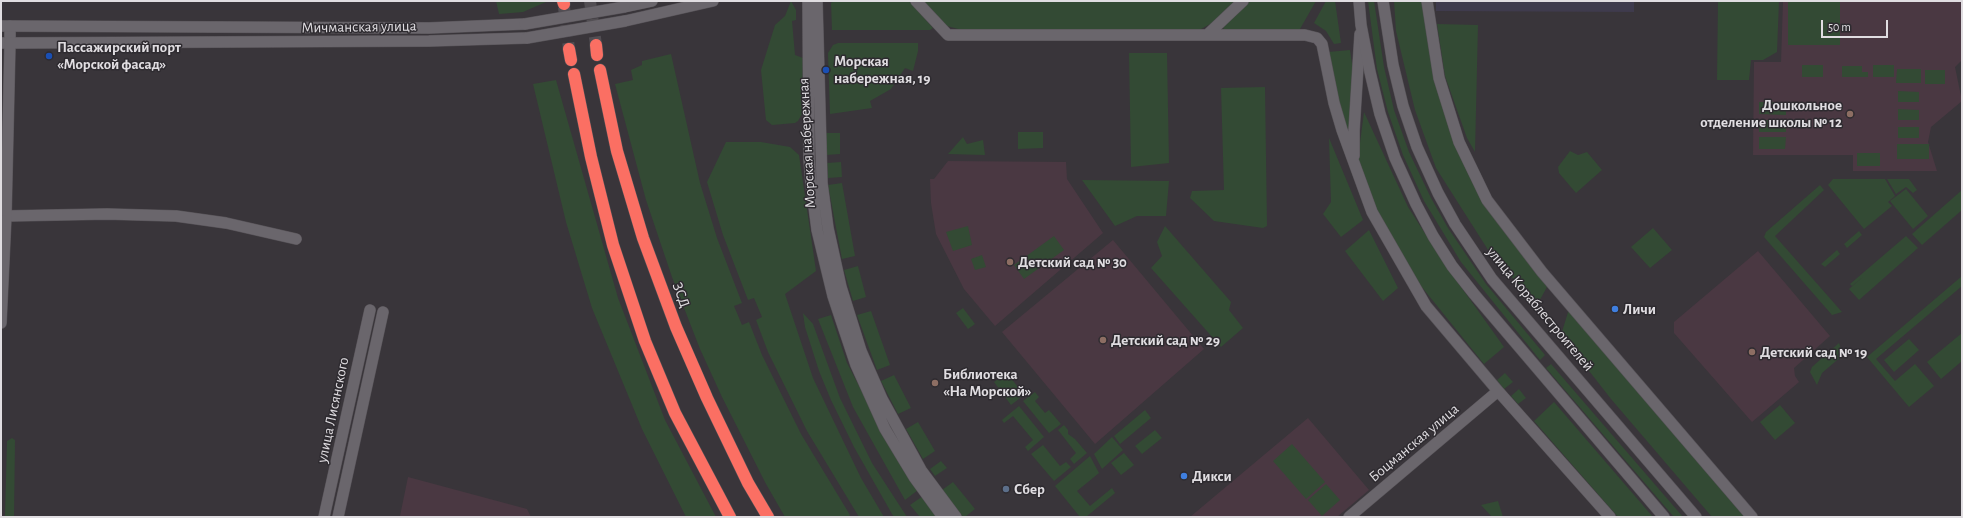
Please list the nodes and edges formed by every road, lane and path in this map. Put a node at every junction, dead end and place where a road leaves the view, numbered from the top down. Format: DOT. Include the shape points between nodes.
graph roads {
  1 [pos="652,1"];
  2 [pos="713,1"];
  3 [pos="808,1"];
  4 [pos="817,1"];
  5 [pos="916,1"];
  6 [pos="1243,1"];
  7 [pos="1359,1"];
  8 [pos="1383,1"];
  9 [pos="1427,1"];
  10 [pos="1361,25"];
  11 [pos="6,26"];
  12 [pos="1207,35"];
  13 [pos="5,43"];
  14 [pos="600,70"];
  15 [pos="574,74"];
  16 [pos="1354,168"];
  17 [pos="6,216"];
  18 [pos="296,239"];
  19 [pos="370,310"];
  20 [pos="383,312"];
  21 [pos="1,323"];
  22 [pos="1498,391"];
  23 [pos="324,517"];
  24 [pos="338,517"];
  25 [pos="730,517"];
  26 [pos="768,517"];
  27 [pos="943,517"];
  28 [pos="956,517"];
  29 [pos="1350,517"];
  30 [pos="1610,517"];
  31 [pos="1664,517"];
  32 [pos="1696,517"];
  33 [pos="1752,517"];
  1 -- 11 [label="street, Мичманская улица, bridge" via="525,24 429,28"];
  2 -- 13 [label="street, Мичманская улица, bridge" via="625,21 527,38 429,41"];
  3 -- 27 [label="street, Морская набережная" via="809,159 817,230 831,290 849,347 875,408 914,477"];
  4 -- 28 [label="street, Морская набережная" via="821,175 828,228 841,287 861,350 884,405 921,470"];
  5 -- 12 [label="street" via="948,35"];
  6 -- 12 [label="street"];
  7 -- 10 [label="street"];
  8 -- 32 [label="street, улица Кораблестроителей" via="1393,65 1416,147 1455,224 1492,279"];
  9 -- 33 [label="street" via="1439,78 1459,142 1487,200 1551,282"];
  10 -- 16 [label="street"];
  10 -- 31 [label="street" via="1380,114 1395,158 1433,236 1474,294"];
  11 -- 13 [label="street"];
  12 -- 16 [label="street" via="1312,35 1317,38 1322,44 1334,103"];
  13 -- 17 [label="street"];
  14 -- 26 [label="highway, ЗСД" via="616,151 643,238 676,327 714,412"];
  15 -- 25 [label="highway" via="613,245 645,341 675,413"];
  16 -- 22 [label="street" via="1375,219 1426,306"];
  17 -- 18 [label="street" via="176,216 226,223"];
  17 -- 21 [label="street"];
  19 -- 23 [label="street, улица Лисянского"];
  20 -- 24 [label="street, улица Лисянского"];
  22 -- 29 [label="street, Боцманская улица"];
  22 -- 30 [label="street"];
}
